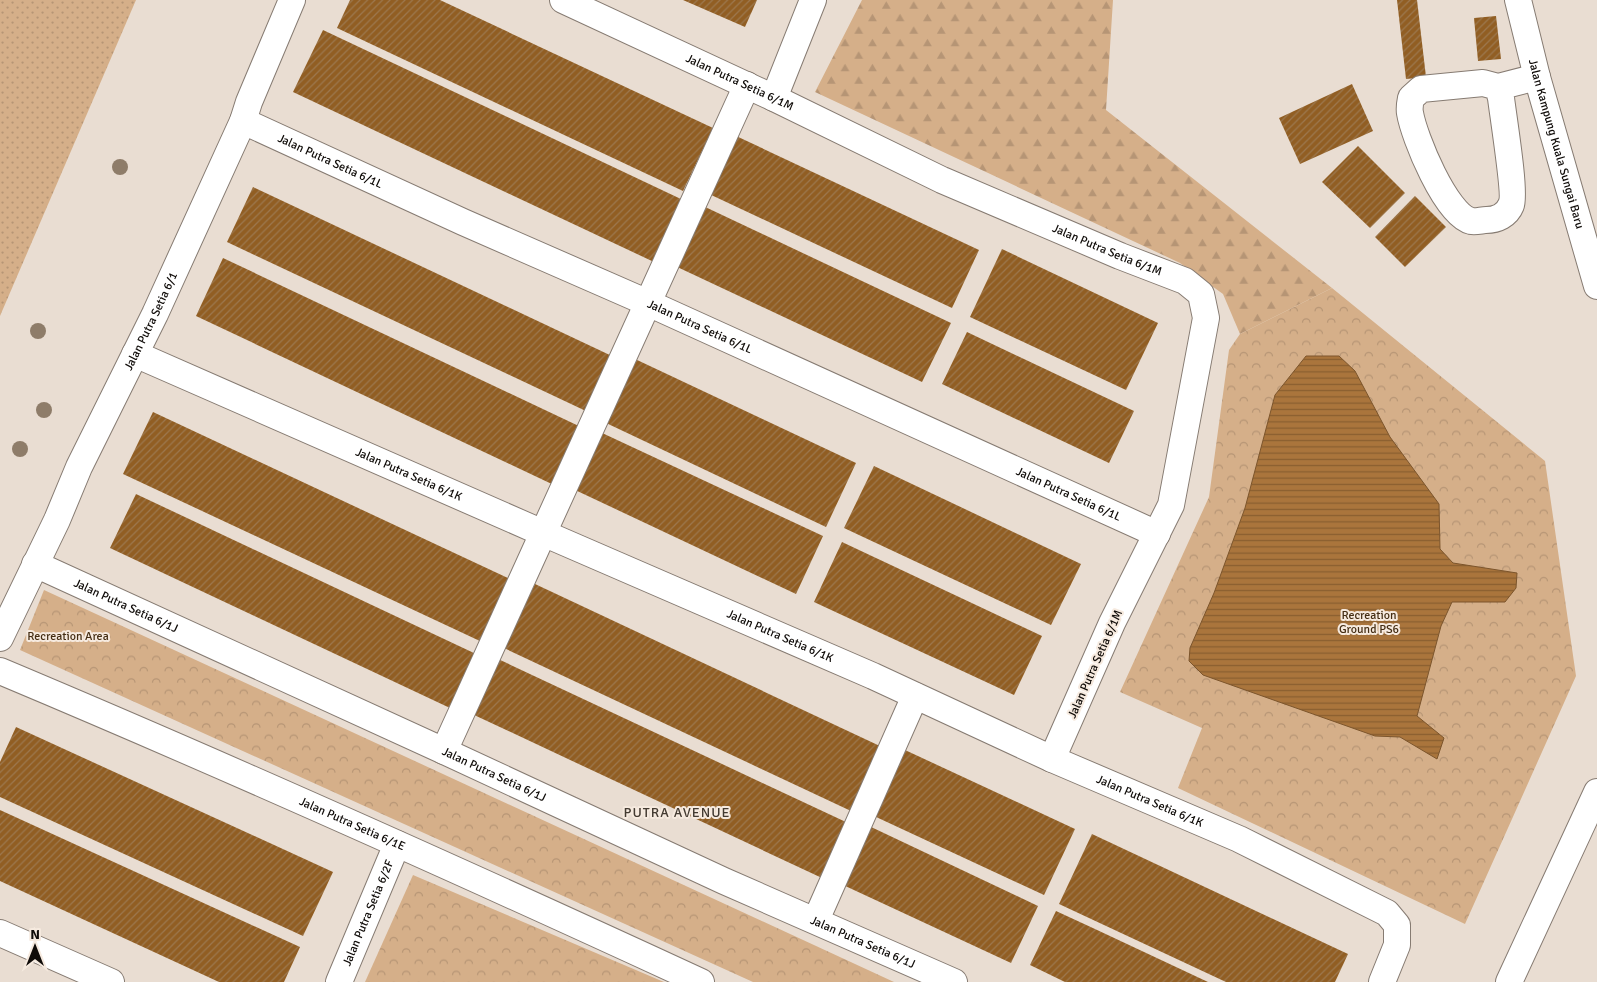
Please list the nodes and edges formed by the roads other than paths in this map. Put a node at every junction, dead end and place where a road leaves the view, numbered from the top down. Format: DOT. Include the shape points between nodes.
graph roads {
  1 [pos="292,0"];
  2 [pos="563,0"];
  3 [pos="813,0"];
  4 [pos="1518,0"];
  5 [pos="1537,77"];
  6 [pos="747,85"];
  7 [pos="1498,87"];
  8 [pos="774,98"];
  9 [pos="243,121"];
  10 [pos="1595,270"];
  11 [pos="648,303"];
  12 [pos="135,354"];
  13 [pos="543,533"];
  14 [pos="1157,534"];
  15 [pos="35,564"];
  16 [pos="0,638"];
  17 [pos="0,671"];
  18 [pos="915,696"];
  19 [pos="444,751"];
  20 [pos="1052,759"];
  21 [pos="1597,792"];
  22 [pos="397,844"];
  23 [pos="816,920"];
  24 [pos="0,933"];
  25 [pos="111,982"];
  26 [pos="339,982"];
  27 [pos="701,982"];
  28 [pos="954,982"];
  29 [pos="1382,982"];
  30 [pos="1509,982"];
  1 -- 9 [label="street, Jalan Putra Setia 6/1"];
  2 -- 6 [label="street, Jalan Putra Setia 6/1M"];
  3 -- 8 [label="street"];
  4 -- 5 [label="street, Jalan Kampung Kuala Sungai Baru"];
  5 -- 7 [label="street"];
  5 -- 10 [label="street, Jalan Kampung Kuala Sungai Baru"];
  6 -- 8 [label="street, Jalan Putra Setia 6/1M"];
  6 -- 11 [label="street"];
  7 -- 7 [label="street" via="1483,83 1421,90 1411,98 1409,111 1420,148 1455,210 1470,221 1493,220 1505,214 1512,204"];
  8 -- 14 [label="street, Jalan Putra Setia 6/1M" via="942,180 1184,281 1201,294 1206,318 1203,336 1171,505"];
  9 -- 11 [label="street, Jalan Putra Setia 6/1L"];
  9 -- 12 [label="street, Jalan Putra Setia 6/1"];
  11 -- 13 [label="street"];
  11 -- 14 [label="street, Jalan Putra Setia 6/1L"];
  12 -- 13 [label="street, Jalan Putra Setia 6/1K"];
  12 -- 15 [label="street, Jalan Putra Setia 6/1"];
  13 -- 18 [label="street, Jalan Putra Setia 6/1K"];
  13 -- 19 [label="street"];
  14 -- 20 [label="street, Jalan Putra Setia 6/1M" via="1112,623"];
  15 -- 16 [label="street, Jalan Putra Setia 6/1"];
  15 -- 19 [label="street, Jalan Putra Setia 6/1J"];
  17 -- 22 [label="street, Jalan Putra Setia 6/1E"];
  18 -- 20 [label="street, Jalan Putra Setia 6/1K"];
  18 -- 23 [label="street"];
  19 -- 23 [label="street, Jalan Putra Setia 6/1J"];
  20 -- 29 [label="street, Jalan Putra Setia 6/1K" via="1239,839 1387,913 1396,925 1397,945"];
  21 -- 30 [label="street"];
  22 -- 26 [label="street, Jalan Putra Setia 6/2F"];
  22 -- 27 [label="street, Jalan Putra Setia 6/1E"];
  23 -- 28 [label="street, Jalan Putra Setia 6/1J"];
  24 -- 25 [label="street"];
}
